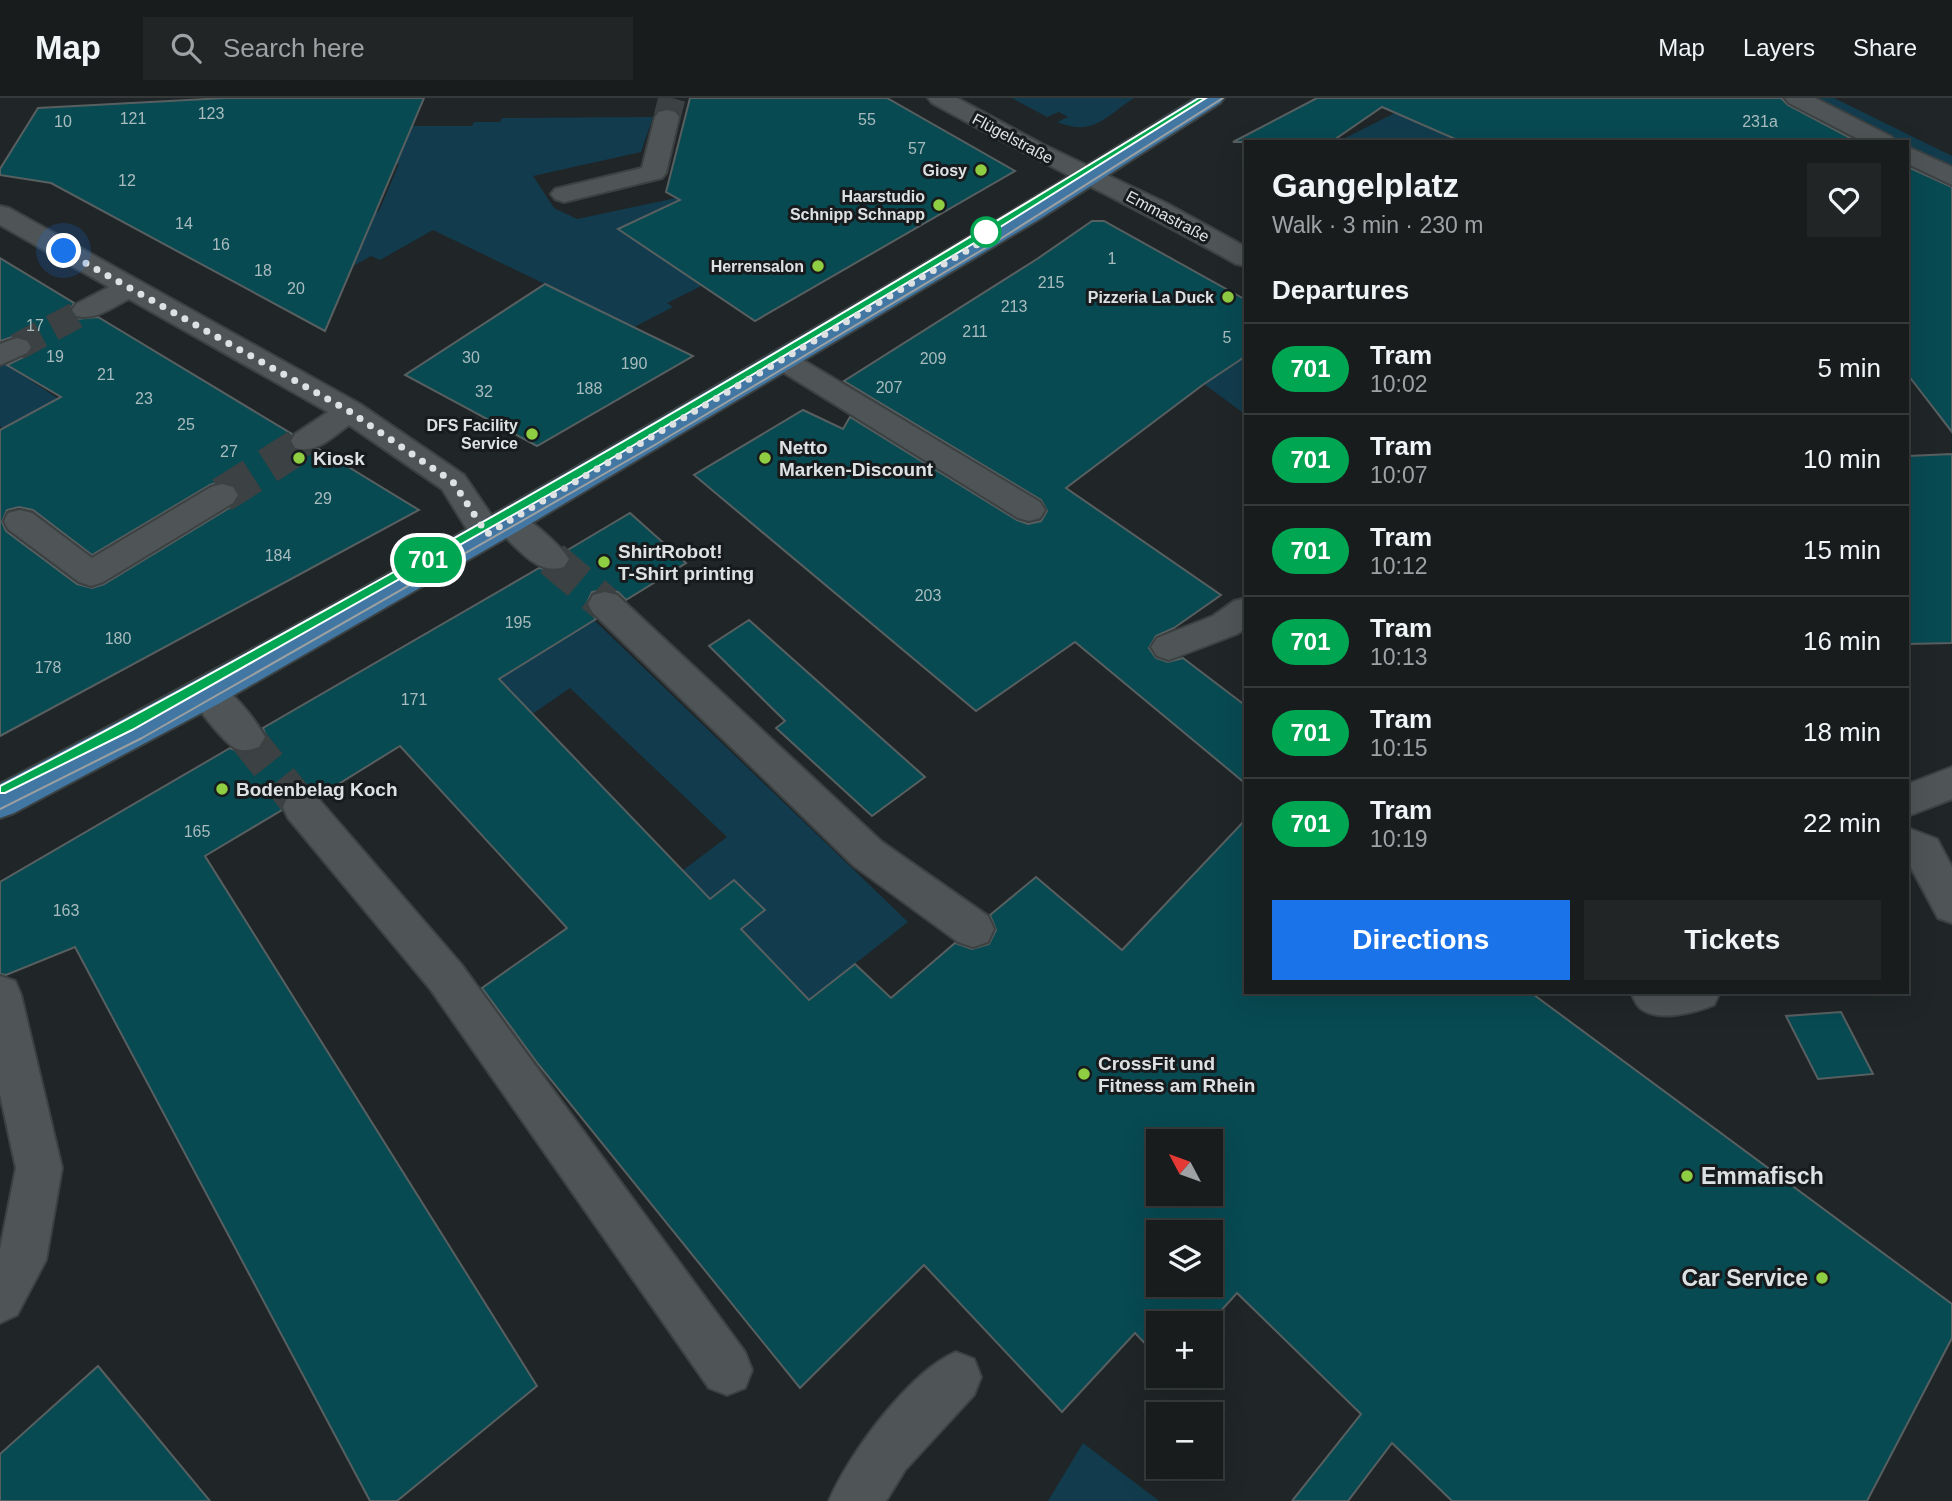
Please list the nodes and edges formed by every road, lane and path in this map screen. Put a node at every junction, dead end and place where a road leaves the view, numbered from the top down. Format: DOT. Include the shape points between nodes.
graph roads {
  1 [pos="940,98"];
  2 [pos="1212,98"];
  3 [pos="1797,98"];
  4 [pos="667,117"];
  5 [pos="1879,140"];
  6 [pos="1909,155"];
  7 [pos="1941,171"];
  8 [pos="1088,176"];
  9 [pos="1909,176"];
  10 [pos="564,194"];
  11 [pos="0,214"];
  12 [pos="1244,257"];
  13 [pos="129,288"];
  14 [pos="86,310"];
  15 [pos="783,360"];
  16 [pos="349,411"];
  17 [pos="306,441"];
  18 [pos="222,495"];
  19 [pos="1029,510"];
  20 [pos="20,521"];
  21 [pos="498,528"];
  22 [pos="552,559"];
  23 [pos="605,604"];
  24 [pos="1244,611"];
  25 [pos="1169,647"];
  26 [pos="207,692"];
  27 [pos="246,737"];
  28 [pos="1952,782"];
  29 [pos="1909,801"];
  30 [pos="0,802"];
  31 [pos="302,807"];
  32 [pos="1909,844"];
  33 [pos="1952,906"];
  34 [pos="973,929"];
  35 [pos="1654,994"];
  36 [pos="1678,994"];
  37 [pos="0,995"];
  38 [pos="0,1298"];
  39 [pos="727,1370"];
  40 [pos="956,1377"];
  41 [pos="856,1501"];
  1 -- 8 [label="street, Flügelstraße"];
  2 -- 8 [label="main road"];
  3 -- 5 [label="street"];
  4 -- 10 [label="street" via="653,173"];
  6 -- 7 [label="street"];
  7 -- 9 [label="street"];
  8 -- 12 [label="street, Emmastraße"];
  8 -- 15 [label="main road"];
  11 -- 13 [label="street"];
  13 -- 14 [label="street"];
  13 -- 16 [label="street"];
  15 -- 19 [label="street"];
  15 -- 21 [label="main road"];
  16 -- 17 [label="street"];
  16 -- 21 [label="street" via="453,482"];
  18 -- 20 [label="street" via="90,574"];
  21 -- 22 [label="street"];
  21 -- 26 [label="main road"];
  23 -- 34 [label="street" via="868,854"];
  24 -- 25 [label="street" via="1225,625"];
  26 -- 27 [label="street"];
  26 -- 30 [label="main road"];
  28 -- 29 [label="street"];
  31 -- 39 [label="street" via="446,977"];
  32 -- 33 [label="street" via="1923,851"];
  35 -- 36 [label="street"];
  37 -- 38 [label="street" via="39,1168 22,1260"];
  40 -- 41 [label="street" via="886,1451"];
}
